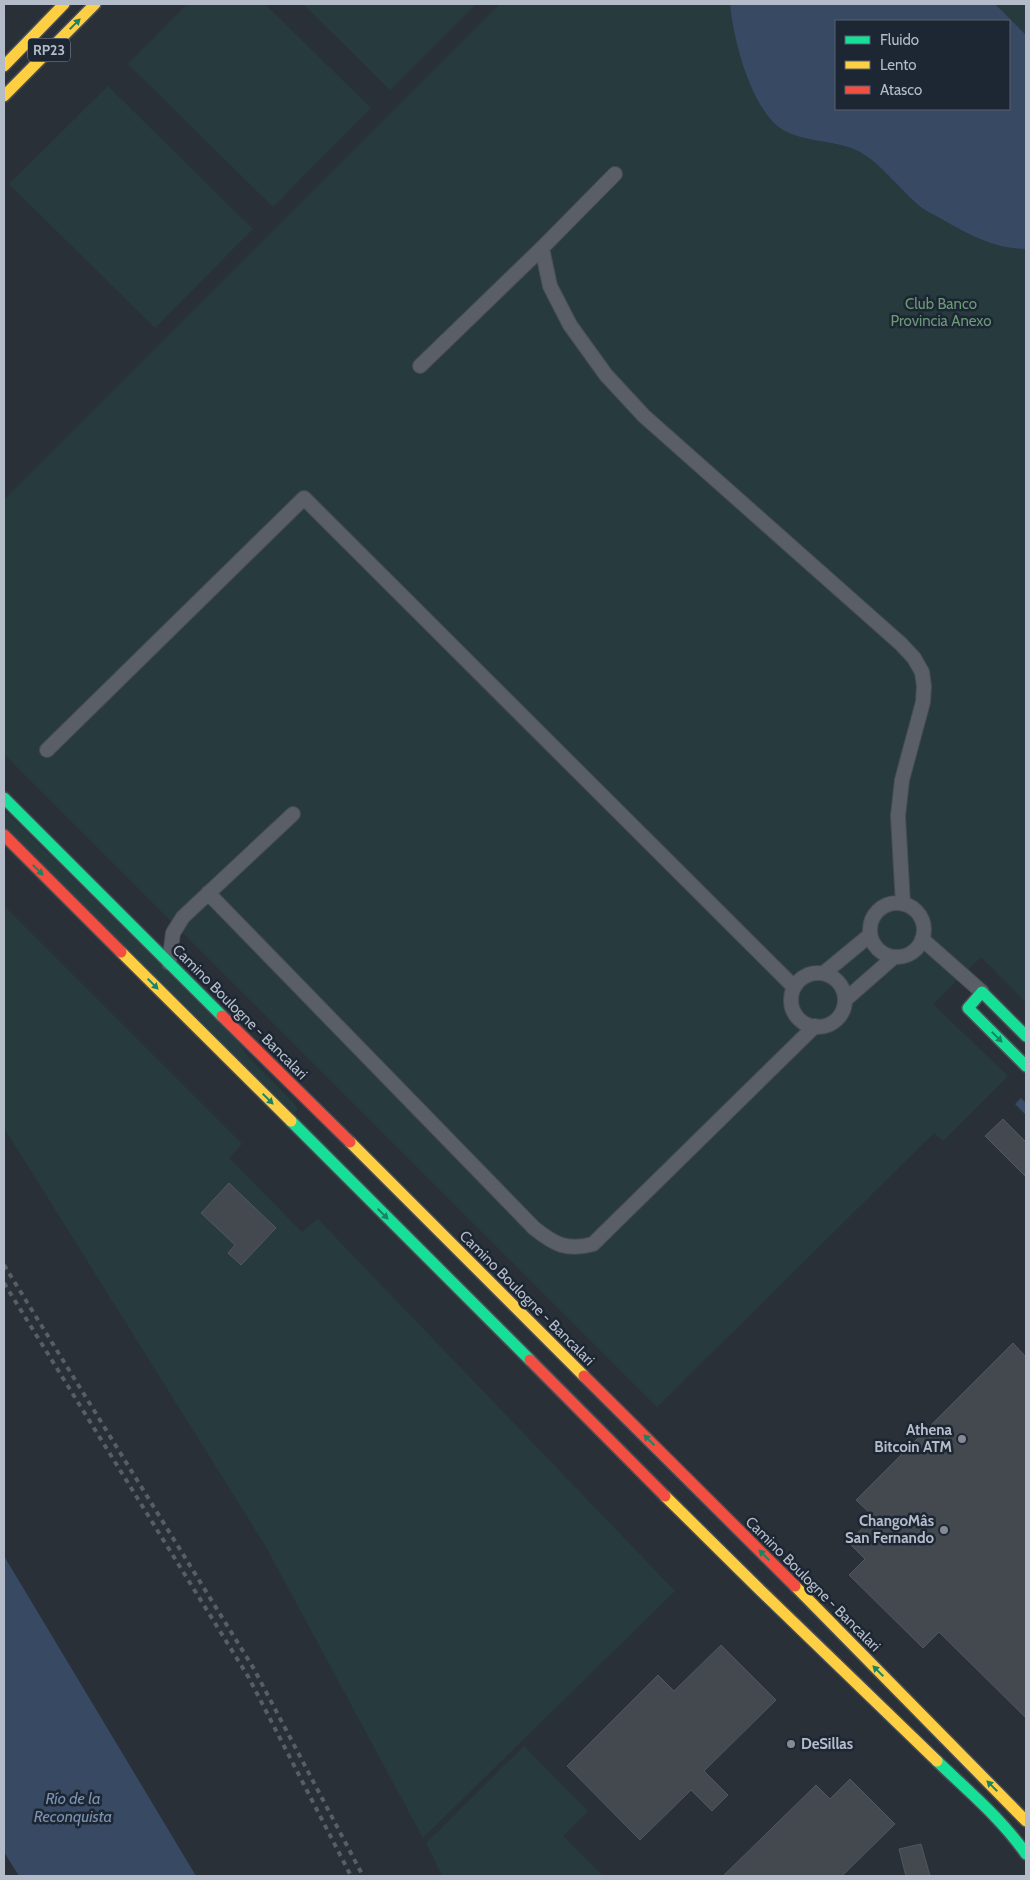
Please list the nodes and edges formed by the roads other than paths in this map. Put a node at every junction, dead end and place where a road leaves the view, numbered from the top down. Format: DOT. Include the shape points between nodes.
graph roads {
  1 [pos="64,4"];
  2 [pos="95,4"];
  3 [pos="4,66"];
  4 [pos="4,96"];
  5 [pos="615,174"];
  6 [pos="542,248"];
  7 [pos="420,366"];
  8 [pos="48,750"];
  9 [pos="4,798"];
  10 [pos="293,814"];
  11 [pos="4,835"];
  12 [pos="208,893"];
  13 [pos="903,904"];
  14 [pos="870,935"];
  15 [pos="922,939"];
  16 [pos="894,957"];
  17 [pos="169,963"];
  18 [pos="824,973"];
  19 [pos="794,987"];
  20 [pos="982,992"];
  21 [pos="845,1000"];
  22 [pos="815,1026"];
  23 [pos="1026,1036"];
  24 [pos="1026,1066"];
  25 [pos="1026,1821"];
  26 [pos="1026,1854"];
  1 -- 3 [label="main road, RP23"];
  4 -- 2 [label="main road, RP23, one-way"];
  5 -- 6 [label="street"];
  6 -- 7 [label="street"];
  6 -- 13 [label="street" via="550,286 570,325 606,375 644,416 901,644 922,672 923,702 902,780 898,816"];
  8 -- 19 [label="street" via="304,498"];
  9 -- 17 [label="main road, Camino Boulogne - Bancalari"];
  10 -- 12 [label="street"];
  11 -- 26 [label="main road, one-way" via="750,1580 977,1800"];
  12 -- 17 [label="street" via="173,933"];
  12 -- 22 [label="street" via="534,1228 550,1241 563,1246 594,1244"];
  13 -- 14 [label="street" via="894,903 878,910 870,926"];
  13 -- 15 [label="street" via="918,913 924,930"];
  14 -- 16 [label="street" via="878,950"];
  14 -- 18 [label="street"];
  15 -- 16 [label="street" via="911,953"];
  15 -- 20 [label="street"];
  16 -- 21 [label="street"];
  25 -- 17 [label="main road, Camino Boulogne - Bancalari, one-way" via="765,1556"];
  18 -- 19 [label="street" via="806,975"];
  18 -- 21 [label="street" via="839,983"];
  19 -- 22 [label="street" via="791,995 794,1012 799,1019"];
  20 -- 23 [label="main road"];
  20 -- 24 [label="main road, one-way" via="968,1008"];
  21 -- 22 [label="street" via="844,1009 832,1023"];
}
